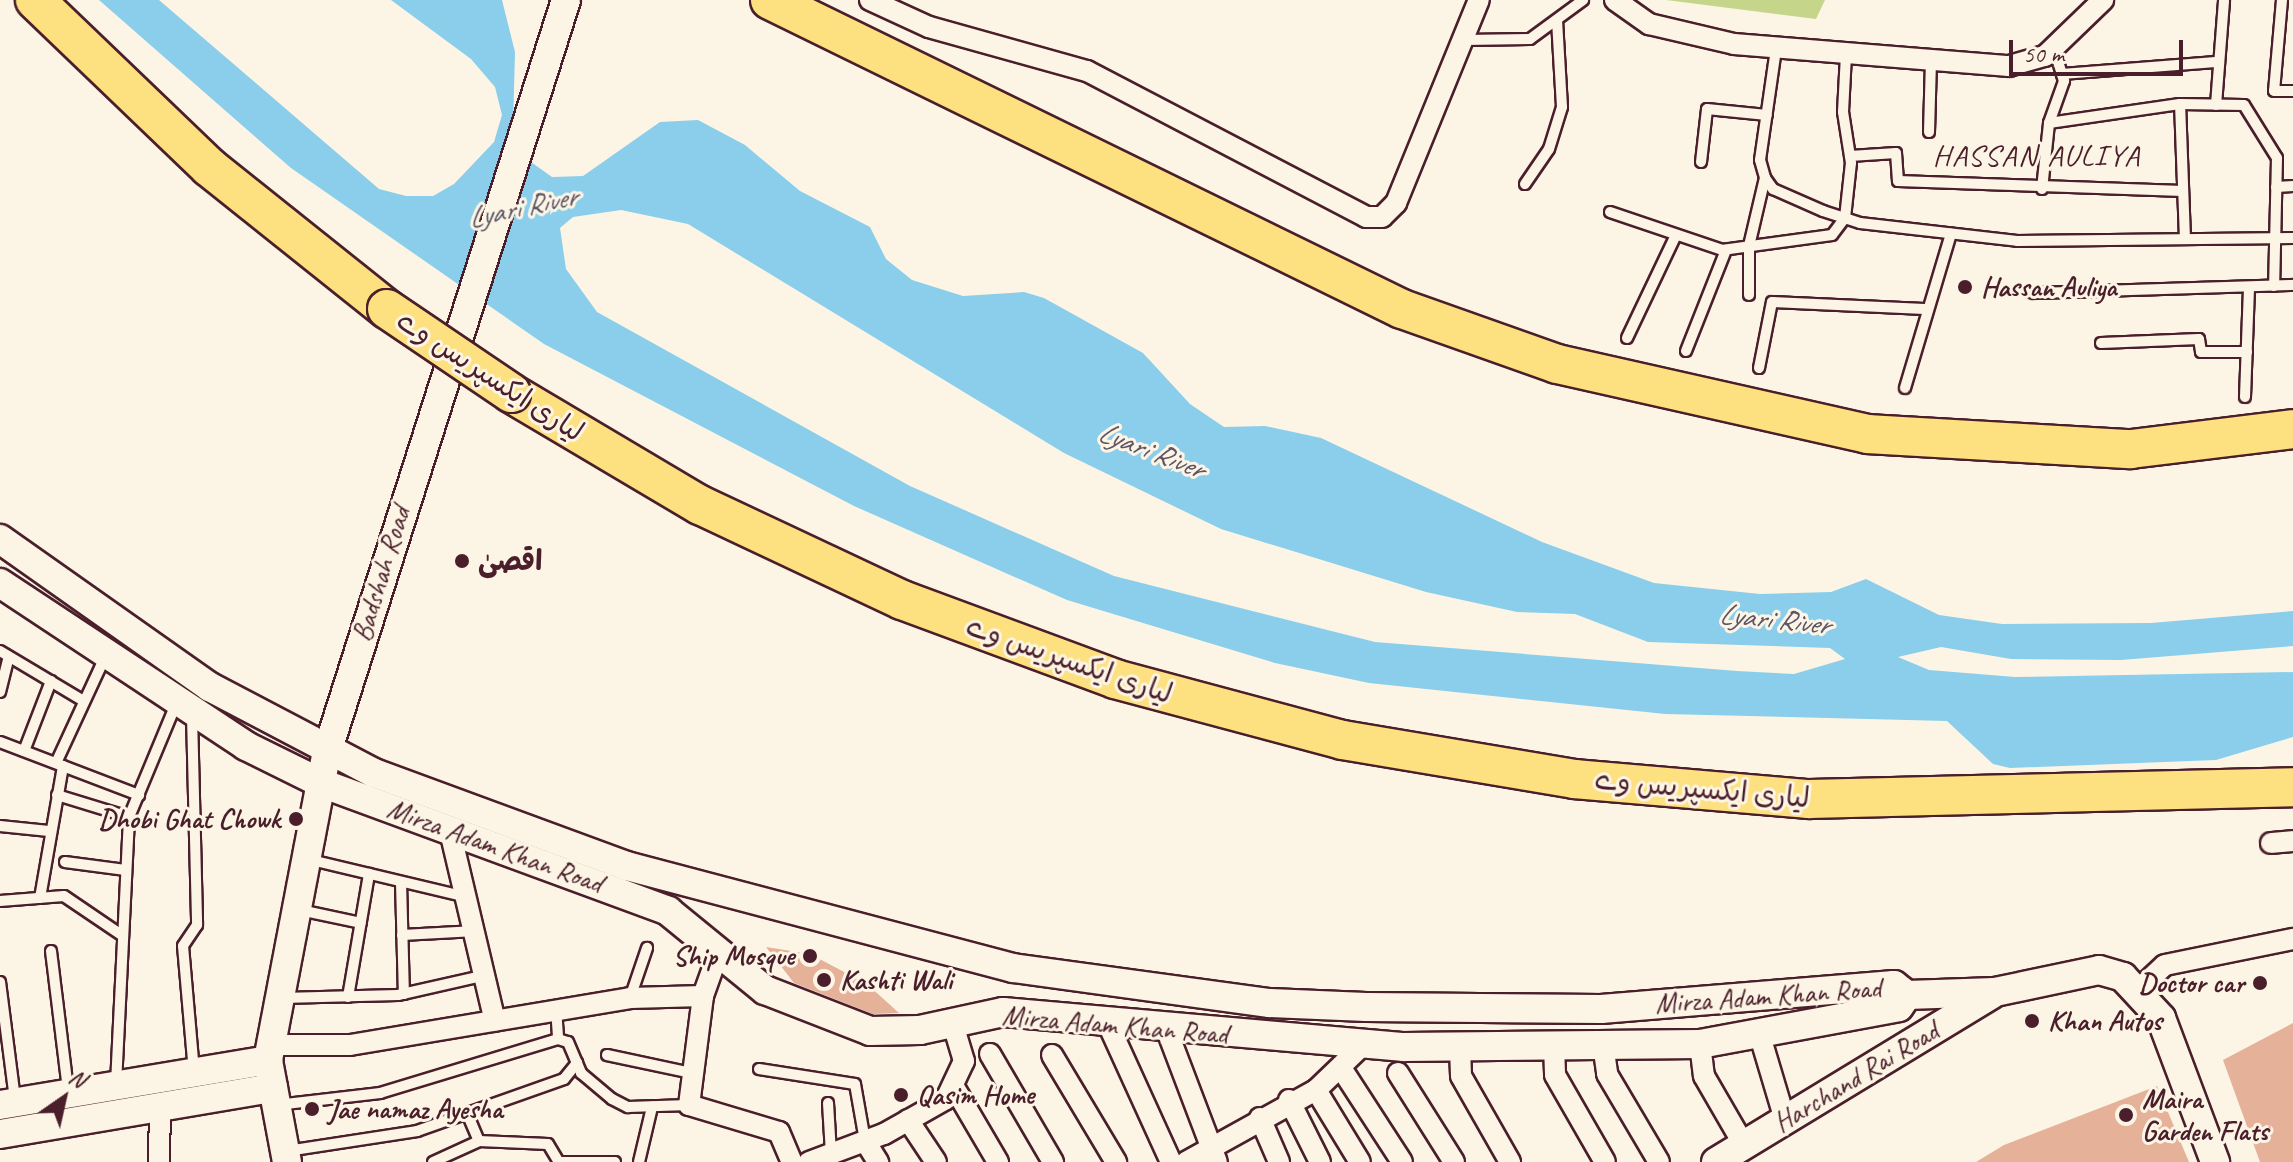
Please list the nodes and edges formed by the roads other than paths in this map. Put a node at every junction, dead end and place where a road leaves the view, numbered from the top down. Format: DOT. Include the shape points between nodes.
graph roads {
  1 [pos="35,0"];
  2 [pos="566,0"];
  3 [pos="770,0"];
  4 [pos="870,0"];
  5 [pos="1479,0"];
  6 [pos="1583,0"];
  7 [pos="1615,0"];
  8 [pos="2103,0"];
  9 [pos="2224,0"];
  10 [pos="2282,0"];
  11 [pos="1557,21"];
  12 [pos="1464,40"];
  13 [pos="2054,48"];
  14 [pos="1776,49"];
  15 [pos="1846,54"];
  16 [pos="1931,60"];
  17 [pos="2216,62"];
  18 [pos="2062,74"];
  19 [pos="2293,91"];
  20 [pos="2180,104"];
  21 [pos="2216,105"];
  22 [pos="1767,115"];
  23 [pos="2049,123"];
  24 [pos="1929,132"];
  25 [pos="1850,156"];
  26 [pos="1701,162"];
  27 [pos="1765,178"];
  28 [pos="1525,184"];
  29 [pos="2293,186"];
  30 [pos="2276,187"];
  31 [pos="2042,189"];
  32 [pos="2183,191"];
  33 [pos="1610,212"];
  34 [pos="1845,218"];
  35 [pos="1951,234"];
  36 [pos="1676,235"];
  37 [pos="2275,238"];
  38 [pos="2293,238"];
  39 [pos="2185,239"];
  40 [pos="1749,246"];
  41 [pos="1726,250"];
  42 [pos="2293,285"];
  43 [pos="2274,286"];
  44 [pos="2249,287"];
  45 [pos="2033,293"];
  46 [pos="1749,295"];
  47 [pos="1925,309"];
  48 [pos="1627,338"];
  49 [pos="2101,343"];
  50 [pos="1686,351"];
  51 [pos="2247,352"];
  52 [pos="1759,368"];
  53 [pos="1905,388"];
  54 [pos="2245,397"];
  55 [pos="2293,429"];
  56 [pos="0,539"];
  57 [pos="0,583"];
  58 [pos="5,654"];
  59 [pos="105,657"];
  60 [pos="51,681"];
  61 [pos="0,692"];
  62 [pos="84,701"];
  63 [pos="184,709"];
  64 [pos="0,742"];
  65 [pos="24,751"];
  66 [pos="327,752"];
  67 [pos="60,765"];
  68 [pos="321,783"];
  69 [pos="2293,787"];
  70 [pos="57,795"];
  71 [pos="139,795"];
  72 [pos="129,817"];
  73 [pos="0,826"];
  74 [pos="449,827"];
  75 [pos="49,831"];
  76 [pos="2293,841"];
  77 [pos="2271,843"];
  78 [pos="305,859"];
  79 [pos="65,862"];
  80 [pos="125,870"];
  81 [pos="369,874"];
  82 [pos="401,882"];
  83 [pos="40,898"];
  84 [pos="468,898"];
  85 [pos="0,901"];
  86 [pos="296,909"];
  87 [pos="361,923"];
  88 [pos="478,931"];
  89 [pos="120,934"];
  90 [pos="402,935"];
  91 [pos="2293,939"];
  92 [pos="647,948"];
  93 [pos="51,951"];
  94 [pos="719,951"];
  95 [pos="488,975"];
  96 [pos="0,982"];
  97 [pos="2139,989"];
  98 [pos="1995,992"];
  99 [pos="404,994"];
  100 [pos="1907,995"];
  101 [pos="703,996"];
  102 [pos="348,997"];
  103 [pos="280,998"];
  104 [pos="630,998"];
  105 [pos="556,1008"];
  106 [pos="495,1021"];
  107 [pos="952,1021"];
  108 [pos="1109,1026"];
  109 [pos="1166,1028"];
  110 [pos="1760,1036"];
  111 [pos="558,1039"];
  112 [pos="1364,1044"];
  113 [pos="1603,1044"];
  114 [pos="1700,1044"];
  115 [pos="1554,1045"];
  116 [pos="1460,1047"];
  117 [pos="269,1052"];
  118 [pos="990,1054"];
  119 [pos="607,1055"];
  120 [pos="1052,1055"];
  121 [pos="577,1063"];
  122 [pos="759,1069"];
  123 [pos="1343,1071"];
  124 [pos="194,1073"];
  125 [pos="692,1073"];
  126 [pos="1398,1073"];
  127 [pos="116,1085"];
  128 [pos="954,1087"];
  129 [pos="1316,1090"];
  130 [pos="68,1092"];
  131 [pos="274,1097"];
  132 [pos="1289,1100"];
  133 [pos="828,1103"];
  134 [pos="8,1104"];
  135 [pos="689,1105"];
  136 [pos="160,1107"];
  137 [pos="652,1107"];
  138 [pos="467,1113"];
  139 [pos="1260,1118"];
  140 [pos="908,1120"];
  141 [pos="1785,1120"];
  142 [pos="0,1134"];
  143 [pos="479,1141"];
  144 [pos="865,1141"];
  145 [pos="1744,1145"];
  146 [pos="1213,1156"];
  147 [pos="286,1157"];
  148 [pos="832,1158"];
  149 [pos="159,1162"];
  150 [pos="433,1162"];
  151 [pos="561,1162"];
  152 [pos="615,1162"];
  153 [pos="639,1162"];
  154 [pos="792,1162"];
  155 [pos="809,1162"];
  156 [pos="878,1162"];
  157 [pos="936,1162"];
  158 [pos="998,1162"];
  159 [pos="1053,1162"];
  160 [pos="1116,1162"];
  161 [pos="1171,1162"];
  162 [pos="1186,1162"];
  163 [pos="1279,1162"];
  164 [pos="1320,1162"];
  165 [pos="1360,1162"];
  166 [pos="1402,1162"];
  167 [pos="1454,1162"];
  168 [pos="1510,1162"];
  169 [pos="1605,1162"];
  170 [pos="1659,1162"];
  171 [pos="1716,1162"];
  172 [pos="2215,1162"];
  1 -- 69 [label="highway, لیاری ایکسپریس وے, bridge" via="209,167 387,309 511,393 700,505 902,600 1115,679 1342,740 1574,779 1809,799"];
  2 -- 66 [label="main road, Badshah Road"];
  3 -- 55 [label="highway" via="1402,309 1557,364 1867,434 2131,449"];
  4 -- 12 [label="street" via="929,27 1087,71 1366,217 1382,217 1396,203"];
  5 -- 12 [label="street"];
  6 -- 11 [label="lane"];
  7 -- 14 [label="street" via="1649,24"];
  8 -- 13 [label="street"];
  9 -- 17 [label="lane"];
  10 -- 19 [label="lane" via="2274,91"];
  11 -- 12 [label="lane" via="1530,39"];
  11 -- 28 [label="lane" via="1562,107 1549,149"];
  13 -- 16 [label="street" via="2009,66"];
  13 -- 18 [label="lane"];
  14 -- 15 [label="street"];
  14 -- 22 [label="lane"];
  15 -- 16 [label="street"];
  15 -- 25 [label="lane" via="1843,112"];
  16 -- 24 [label="lane"];
  17 -- 18 [label="lane"];
  17 -- 21 [label="lane"];
  18 -- 23 [label="lane"];
  20 -- 21 [label="lane"];
  20 -- 23 [label="lane"];
  20 -- 32 [label="lane"];
  21 -- 30 [label="lane" via="2244,105 2277,158"];
  22 -- 26 [label="lane" via="1707,109"];
  22 -- 27 [label="lane"];
  23 -- 31 [label="lane"];
  25 -- 31 [label="lane" via="1896,153 1898,181"];
  25 -- 34 [label="lane"];
  27 -- 34 [label="lane" via="1773,189"];
  27 -- 40 [label="lane"];
  29 -- 30 [label="lane"];
  30 -- 37 [label="lane"];
  31 -- 32 [label="lane"];
  32 -- 39 [label="lane"];
  33 -- 36 [label="lane"];
  34 -- 35 [label="lane"];
  34 -- 40 [label="lane" via="1832,235"];
  35 -- 39 [label="lane" via="2017,241"];
  35 -- 47 [label="lane"];
  36 -- 41 [label="lane"];
  36 -- 48 [label="lane"];
  37 -- 38 [label="lane"];
  37 -- 39 [label="lane"];
  37 -- 43 [label="lane"];
  40 -- 41 [label="lane"];
  40 -- 46 [label="lane"];
  41 -- 50 [label="lane"];
  42 -- 43 [label="lane"];
  43 -- 44 [label="lane"];
  44 -- 45 [label="lane"];
  44 -- 51 [label="lane"];
  47 -- 52 [label="lane" via="1772,302"];
  47 -- 53 [label="lane"];
  49 -- 51 [label="lane" via="2199,339 2201,352"];
  51 -- 54 [label="lane"];
  56 -- 66 [label="main road, Mirza Adam Khan Road" via="210,687"];
  57 -- 59 [label="main road, Mirza Adam Khan Road"];
  58 -- 60 [label="lane"];
  58 -- 61 [label="lane"];
  59 -- 62 [label="lane"];
  59 -- 63 [label="main road, Mirza Adam Khan Road"];
  60 -- 62 [label="lane"];
  60 -- 65 [label="lane"];
  62 -- 67 [label="lane"];
  63 -- 68 [label="main road, Mirza Adam Khan Road"];
  63 -- 71 [label="lane"];
  63 -- 124 [label="lane" via="197,925 183,946"];
  64 -- 65 [label="lane"];
  65 -- 67 [label="lane"];
  66 -- 68 [label="main road, Badshah Road"];
  66 -- 100 [label="main road, Mirza Adam Khan Road" via="627,866 893,942 1100,982 1366,1007 1601,1009 1894,985"];
  67 -- 70 [label="lane"];
  67 -- 71 [label="lane"];
  68 -- 74 [label="main road, Mirza Adam Khan Road"];
  68 -- 78 [label="main road, Badshah Road"];
  70 -- 72 [label="lane"];
  70 -- 75 [label="lane"];
  71 -- 72 [label="lane"];
  72 -- 80 [label="lane"];
  73 -- 75 [label="lane"];
  74 -- 84 [label="street"];
  74 -- 94 [label="main road, Mirza Adam Khan Road" via="668,911"];
  75 -- 83 [label="lane"];
  76 -- 77 [label="street"];
  78 -- 81 [label="lane"];
  78 -- 86 [label="main road, Badshah Road"];
  79 -- 80 [label="lane"];
  80 -- 89 [label="lane"];
  81 -- 82 [label="lane"];
  81 -- 87 [label="lane"];
  82 -- 84 [label="lane"];
  82 -- 90 [label="lane"];
  83 -- 85 [label="lane"];
  83 -- 89 [label="lane" via="64,896"];
  84 -- 88 [label="street"];
  86 -- 87 [label="lane"];
  86 -- 103 [label="main road, Badshah Road"];
  87 -- 102 [label="lane"];
  88 -- 90 [label="lane"];
  88 -- 95 [label="street"];
  89 -- 127 [label="lane"];
  90 -- 99 [label="lane"];
  91 -- 97 [label="street" via="2155,968"];
  92 -- 104 [label="lane"];
  93 -- 130 [label="lane"];
  94 -- 101 [label="street"];
  94 -- 107 [label="main road, Mirza Adam Khan Road" via="765,990 832,1021 870,1031"];
  95 -- 99 [label="lane"];
  95 -- 106 [label="street"];
  96 -- 134 [label="lane"];
  97 -- 98 [label="main road, Mirza Adam Khan Road" via="2099,970"];
  97 -- 172 [label="main road" via="2161,1018"];
  98 -- 100 [label="main road, Mirza Adam Khan Road"];
  98 -- 141 [label="main road, Harchand Rai Road"];
  99 -- 102 [label="lane"];
  100 -- 110 [label="main road, Mirza Adam Khan Road" via="1899,1007"];
  101 -- 104 [label="street"];
  101 -- 125 [label="street"];
  102 -- 103 [label="lane"];
  103 -- 117 [label="main road, Badshah Road"];
  104 -- 105 [label="street"];
  105 -- 106 [label="street"];
  105 -- 111 [label="lane"];
  106 -- 117 [label="street" via="350,1045"];
  107 -- 108 [label="main road, Mirza Adam Khan Road" via="1043,1013"];
  107 -- 128 [label="street" via="964,1061"];
  108 -- 109 [label="main road, Mirza Adam Khan Road"];
  108 -- 161 [label="street"];
  109 -- 112 [label="main road, Mirza Adam Khan Road"];
  109 -- 146 [label="street"];
  110 -- 114 [label="main road, Mirza Adam Khan Road"];
  110 -- 141 [label="street"];
  111 -- 121 [label="lane" via="568,1042"];
  111 -- 131 [label="lane" via="380,1093"];
  112 -- 116 [label="main road, Mirza Adam Khan Road"];
  112 -- 123 [label="street"];
  113 -- 114 [label="main road, Mirza Adam Khan Road"];
  113 -- 115 [label="main road, Mirza Adam Khan Road"];
  113 -- 170 [label="street" via="1607,1074"];
  114 -- 145 [label="street" via="1704,1076"];
  115 -- 116 [label="main road, Mirza Adam Khan Road"];
  115 -- 169 [label="street" via="1555,1075"];
  116 -- 168 [label="street" via="1461,1076"];
  117 -- 124 [label="main road"];
  117 -- 131 [label="main road, Badshah Road"];
  118 -- 159 [label="street"];
  119 -- 125 [label="lane"];
  120 -- 160 [label="street"];
  121 -- 137 [label="lane" via="612,1099"];
  121 -- 138 [label="lane" via="564,1079"];
  122 -- 144 [label="lane" via="855,1084"];
  123 -- 129 [label="street"];
  123 -- 166 [label="street"];
  124 -- 127 [label="main road"];
  125 -- 135 [label="street"];
  126 -- 167 [label="street"];
  127 -- 130 [label="main road"];
  128 -- 140 [label="street"];
  128 -- 158 [label="street"];
  129 -- 132 [label="street"];
  129 -- 165 [label="street"];
  130 -- 134 [label="main road"];
  131 -- 136 [label="main road"];
  131 -- 147 [label="main road, Badshah Road"];
  132 -- 139 [label="street"];
  132 -- 164 [label="street"];
  133 -- 148 [label="lane"];
  135 -- 137 [label="lane"];
  135 -- 154 [label="street" via="779,1132"];
  136 -- 142 [label="main road"];
  136 -- 149 [label="street"];
  137 -- 153 [label="lane"];
  138 -- 143 [label="lane"];
  138 -- 147 [label="lane"];
  139 -- 146 [label="street"];
  139 -- 163 [label="street"];
  140 -- 144 [label="street"];
  140 -- 157 [label="street"];
  141 -- 145 [label="main road, Harchand Rai Road"];
  143 -- 150 [label="lane"];
  143 -- 151 [label="lane" via="548,1144"];
  144 -- 148 [label="street"];
  144 -- 156 [label="street"];
  145 -- 171 [label="main road, Harchand Rai Road"];
  146 -- 162 [label="street"];
  148 -- 155 [label="street"];
  151 -- 152 [label="lane"];
}
